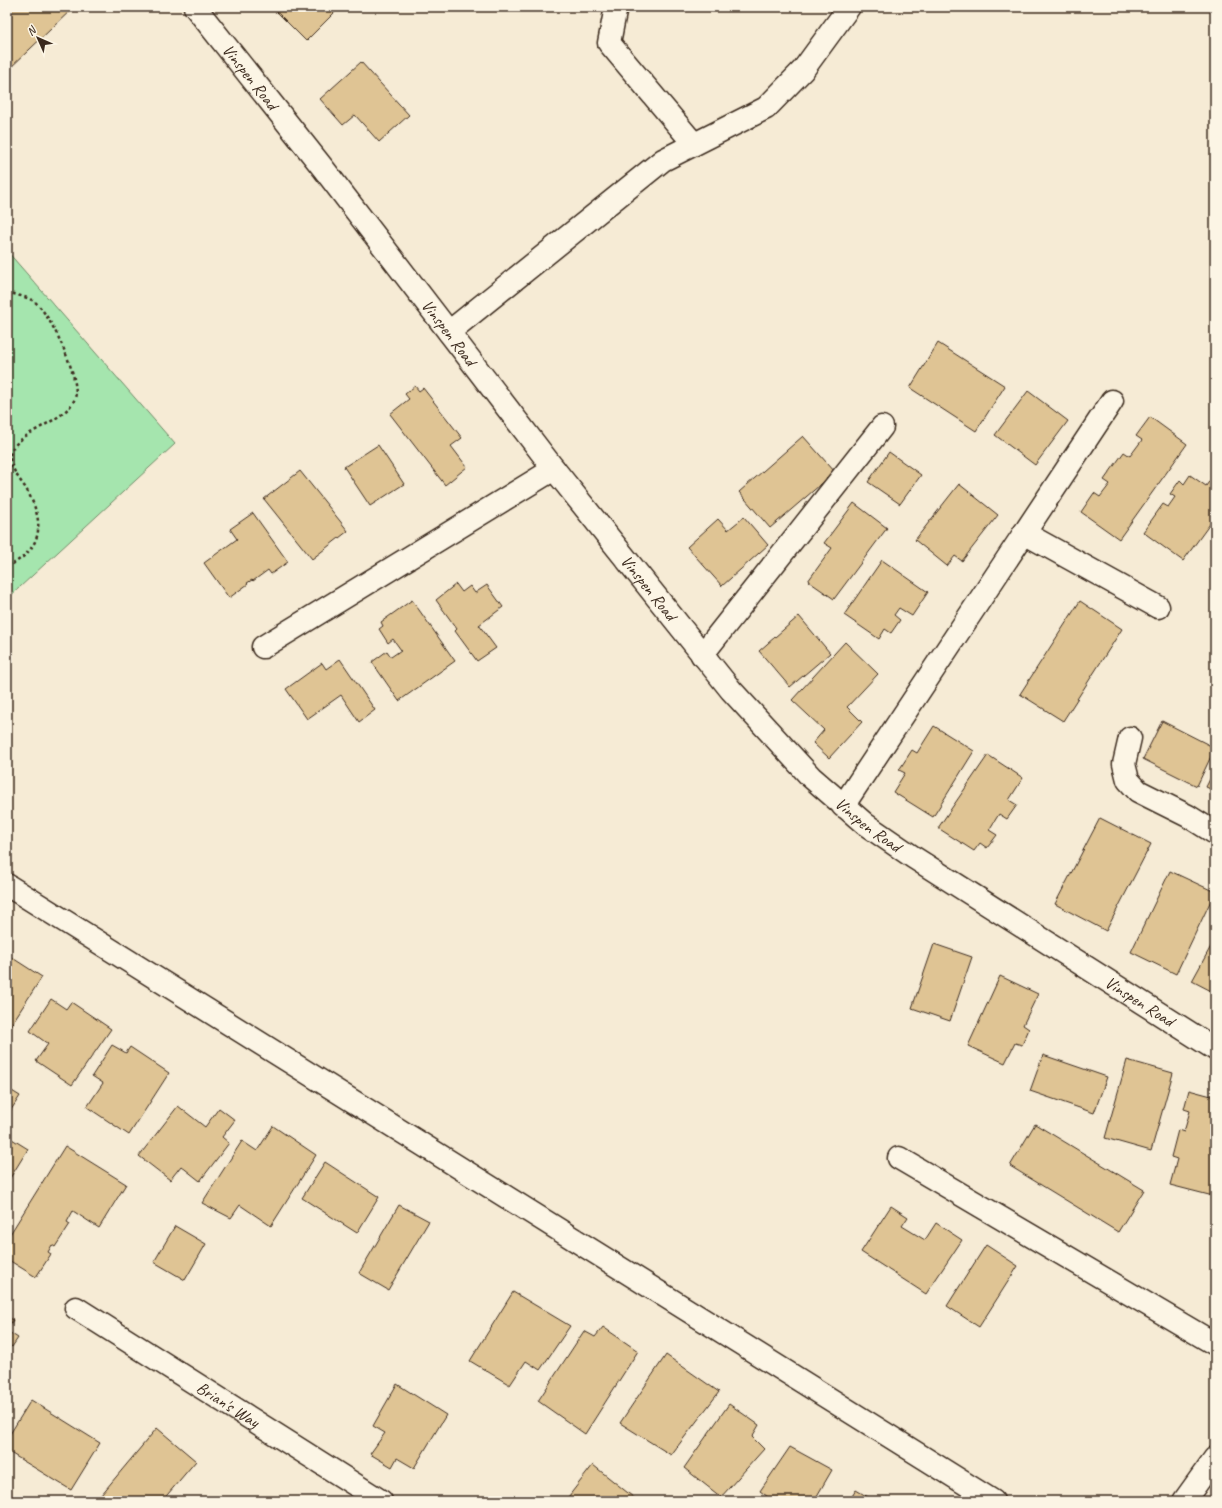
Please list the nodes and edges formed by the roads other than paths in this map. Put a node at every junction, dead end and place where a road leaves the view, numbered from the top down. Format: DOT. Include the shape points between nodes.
graph roads {
  1 [pos="195,7"];
  2 [pos="616,7"];
  3 [pos="849,7"];
  4 [pos="694,144"];
  5 [pos="449,332"];
  6 [pos="1112,401"];
  7 [pos="882,427"];
  8 [pos="554,469"];
  9 [pos="1024,533"];
  10 [pos="1158,607"];
  11 [pos="263,647"];
  12 [pos="702,655"];
  13 [pos="1130,738"];
  14 [pos="843,806"];
  15 [pos="1215,833"];
  16 [pos="7,885"];
  17 [pos="1215,1049"];
  18 [pos="899,1158"];
  19 [pos="76,1308"];
  20 [pos="1215,1344"];
  21 [pos="1215,1458"];
  22 [pos="381,1501"];
  23 [pos="993,1501"];
  24 [pos="1184,1501"];
  1 -- 5 [label="street, Vinspen Road"];
  2 -- 4 [label="street" via="609,43"];
  3 -- 4 [label="street" via="803,70 766,108"];
  4 -- 5 [label="street" via="663,160"];
  5 -- 8 [label="street, Vinspen Road"];
  6 -- 9 [label="street"];
  7 -- 12 [label="street"];
  8 -- 11 [label="street"];
  8 -- 12 [label="street, Vinspen Road"];
  9 -- 10 [label="street"];
  9 -- 14 [label="street"];
  12 -- 14 [label="street, Vinspen Road" via="765,728 811,777"];
  13 -- 15 [label="street" via="1124,764 1128,780 1138,791"];
  14 -- 17 [label="street, Vinspen Road" via="913,857"];
  16 -- 23 [label="street"];
  18 -- 20 [label="street"];
  19 -- 22 [label="street, Brian's Way"];
  21 -- 24 [label="street"];
}
